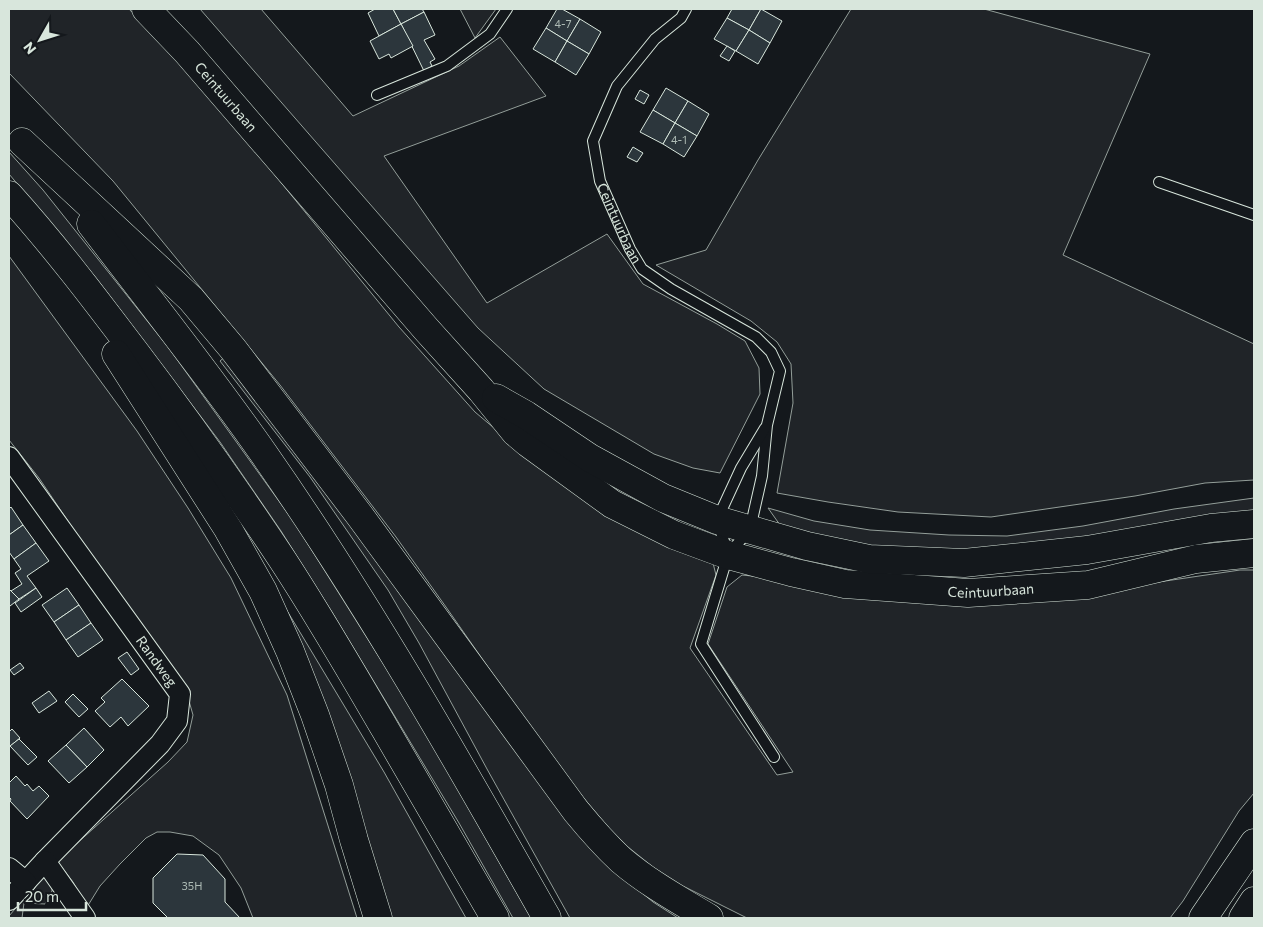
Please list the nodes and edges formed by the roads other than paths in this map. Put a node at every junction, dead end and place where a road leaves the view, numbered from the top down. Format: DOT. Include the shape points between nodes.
graph roads {
  1 [pos="146,9"];
  2 [pos="507,9"];
  3 [pos="686,9"];
  4 [pos="377,95"];
  5 [pos="15,135"];
  6 [pos="1159,182"];
  7 [pos="9,195"];
  8 [pos="1254,214"];
  9 [pos="33,222"];
  10 [pos="481,390"];
  11 [pos="767,425"];
  12 [pos="9,457"];
  13 [pos="717,520"];
  14 [pos="1254,524"];
  15 [pos="750,529"];
  16 [pos="1254,553"];
  17 [pos="728,554"];
  18 [pos="774,757"];
  19 [pos="1254,844"];
  20 [pos="45,861"];
  21 [pos="9,868"];
  22 [pos="26,882"];
  23 [pos="9,900"];
  24 [pos="1254,902"];
  25 [pos="86,918"];
  26 [pos="378,918"];
  27 [pos="496,918"];
  28 [pos="547,918"];
  29 [pos="709,918"];
  30 [pos="1203,918"];
  31 [pos="1243,918"];
  1 -- 10 [label="main road, Ceintuurbaan"];
  2 -- 4 [label="lane" via="490,34 446,66"];
  3 -- 11 [label="lane, Ceintuurbaan" via="681,18 655,39 617,86 592,141 600,181 642,269 756,338 772,352 780,371"];
  5 -- 28 [label="main road" via="81,212 202,367 270,462 390,649 470,781"];
  5 -- 29 [label="main road" via="191,299 360,516 590,829 637,872"];
  6 -- 8 [label="lane"];
  7 -- 9 [label="main road"];
  9 -- 26 [label="main road" via="228,529 263,591 315,715"];
  9 -- 27 [label="main road" via="186,419 281,559"];
  10 -- 13 [label="main road, Ceintuurbaan" via="526,415 590,458 663,498"];
  10 -- 17 [label="main road, Ceintuurbaan" via="515,432 612,504 674,535"];
  11 -- 13 [label="lane, Ceintuurbaan" via="741,468"];
  11 -- 15 [label="lane, Ceintuurbaan" via="762,476"];
  12 -- 20 [label="street, Randweg" via="180,694 177,721 160,744"];
  13 -- 15 [label="main road, Ceintuurbaan"];
  13 -- 17 [label="lane"];
  14 -- 15 [label="main road, Ceintuurbaan" via="1211,528 1087,550 964,563 869,558 807,546"];
  15 -- 17 [label="lane, Ceintuurbaan"];
  16 -- 17 [label="main road, Ceintuurbaan" via="1196,558 1088,585 968,593 845,584"];
  17 -- 18 [label="lane" via="701,644"];
  19 -- 30 [label="main road"];
  20 -- 22 [label="street, Randweg"];
  20 -- 25 [label="street"];
  21 -- 22 [label="street"];
  22 -- 23 [label="street, Randweg"];
  24 -- 31 [label="main road"];
}
